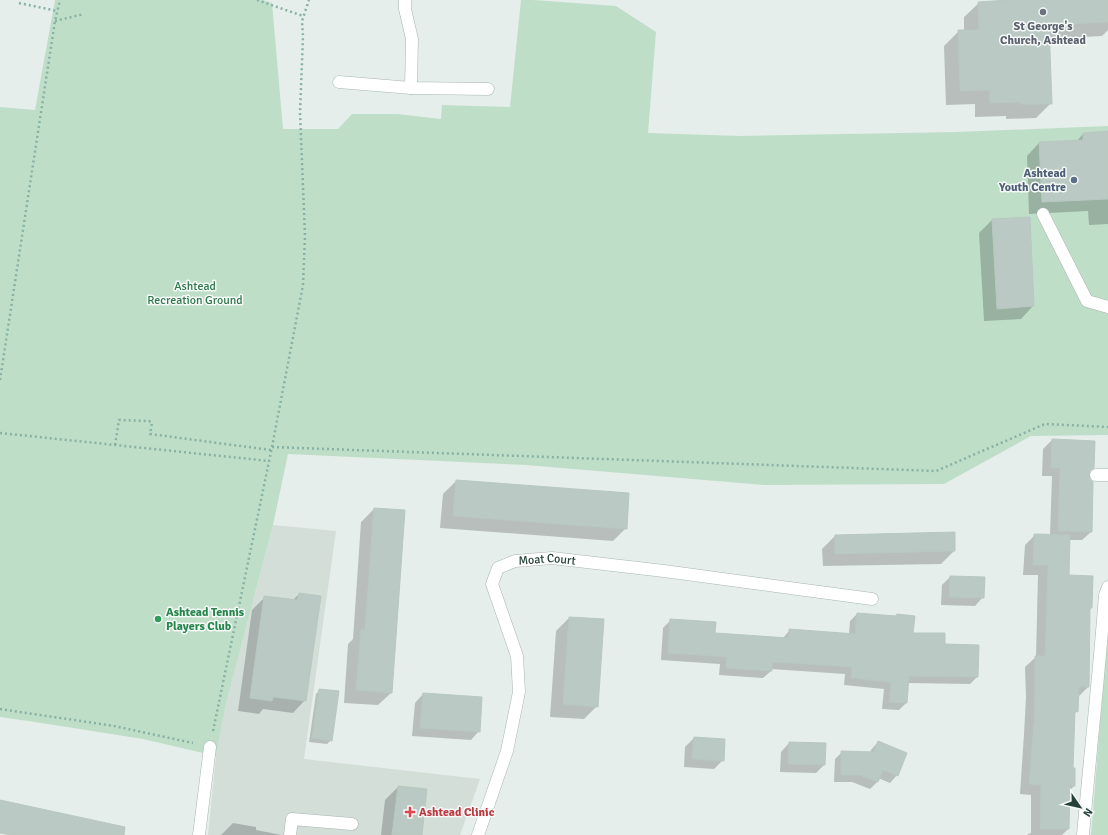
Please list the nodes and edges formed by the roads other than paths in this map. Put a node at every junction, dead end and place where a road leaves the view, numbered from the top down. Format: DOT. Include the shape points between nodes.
graph roads {
  1 [pos="405,0"];
  2 [pos="339,82"];
  3 [pos="412,88"];
  4 [pos="488,89"];
  5 [pos="1043,214"];
  6 [pos="1108,307"];
  7 [pos="1108,587"];
  8 [pos="872,599"];
  9 [pos="210,747"];
  10 [pos="352,824"];
  11 [pos="199,835"];
  12 [pos="290,835"];
  13 [pos="478,835"];
  14 [pos="1083,835"];
  1 -- 3 [label="street" via="404,9 412,39"];
  2 -- 3 [label="street"];
  3 -- 4 [label="street"];
  5 -- 6 [label="street" via="1087,301"];
  7 -- 14 [label="street" via="1105,595"];
  8 -- 13 [label="street, Moat Court" via="552,558 515,561 498,568 492,584 517,656 519,692 507,751"];
  9 -- 11 [label="street"];
  10 -- 12 [label="street" via="292,819"];
}
